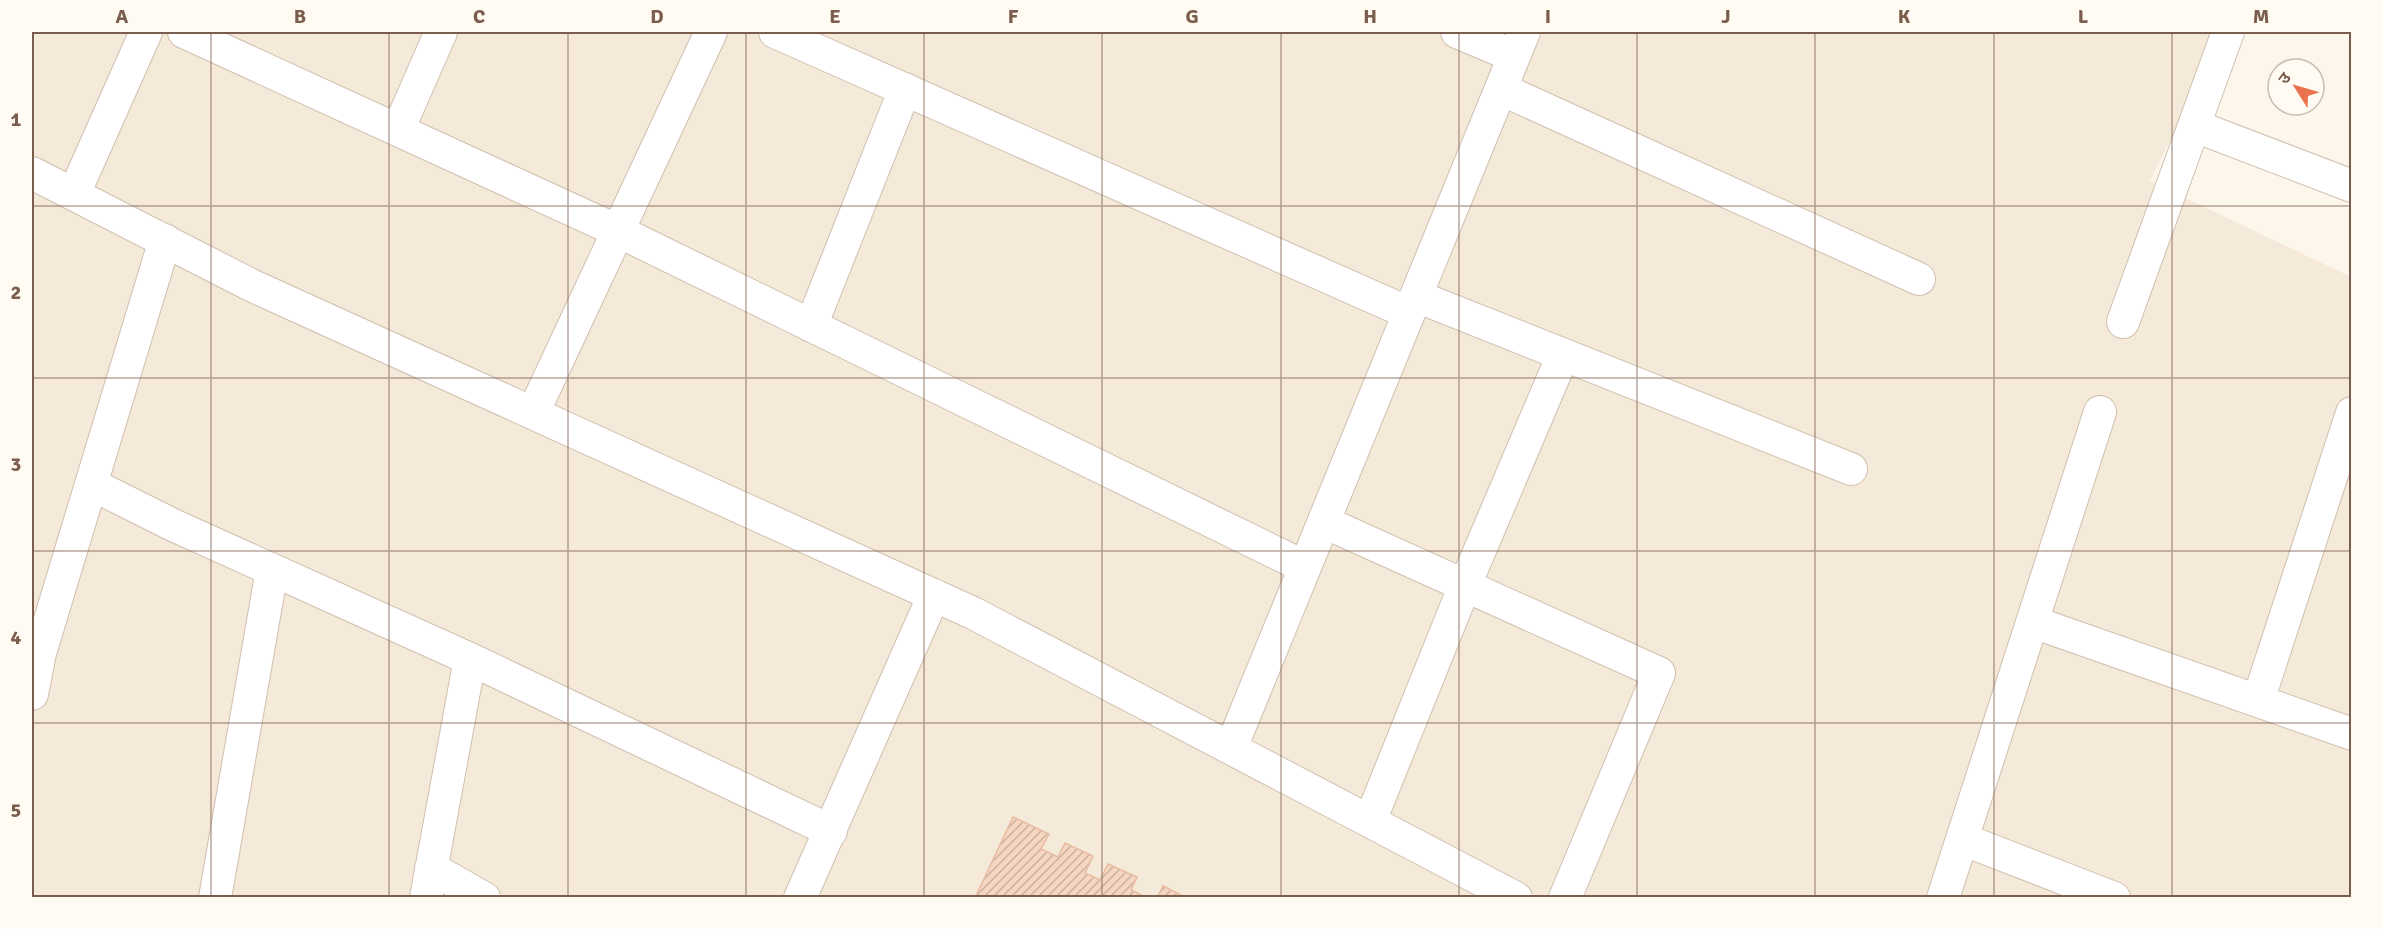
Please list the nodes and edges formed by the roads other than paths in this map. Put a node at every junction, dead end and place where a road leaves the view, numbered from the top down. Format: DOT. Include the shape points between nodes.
graph roads {
  1 [pos="146,32"];
  2 [pos="184,32"];
  3 [pos="441,32"];
  4 [pos="711,32"];
  5 [pos="775,32"];
  6 [pos="1457,32"];
  7 [pos="2228,32"];
  8 [pos="1519,44"];
  9 [pos="905,89"];
  10 [pos="1501,89"];
  11 [pos="2194,126"];
  12 [pos="398,130"];
  13 [pos="32,172"];
  14 [pos="2352,186"];
  15 [pos="74,194"];
  16 [pos="618,231"];
  17 [pos="165,240"];
  18 [pos="1919,279"];
  19 [pos="1412,304"];
  20 [pos="2123,322"];
  21 [pos="811,326"];
  22 [pos="1563,355"];
  23 [pos="2100,412"];
  24 [pos="2352,412"];
  25 [pos="533,413"];
  26 [pos="1851,469"];
  27 [pos="2341,479"];
  28 [pos="91,484"];
  29 [pos="1324,522"];
  30 [pos="1305,567"];
  31 [pos="272,570"];
  32 [pos="1465,585"];
  33 [pos="934,595"];
  34 [pos="2032,622"];
  35 [pos="470,659"];
  36 [pos="32,694"];
  37 [pos="2258,701"];
  38 [pos="2352,734"];
  39 [pos="1231,748"];
  40 [pos="1370,821"];
  41 [pos="831,831"];
  42 [pos="1962,839"];
  43 [pos="429,883"];
  44 [pos="215,897"];
  45 [pos="484,897"];
  46 [pos="800,897"];
  47 [pos="1516,897"];
  48 [pos="1565,897"];
  49 [pos="1944,897"];
  50 [pos="2114,897"];
  1 -- 15 [label="street"];
  2 -- 12 [label="street"];
  3 -- 12 [label="street"];
  4 -- 16 [label="street"];
  5 -- 9 [label="street"];
  6 -- 8 [label="street"];
  7 -- 11 [label="street"];
  8 -- 10 [label="street"];
  9 -- 19 [label="street"];
  9 -- 21 [label="street"];
  10 -- 18 [label="street"];
  10 -- 19 [label="street"];
  11 -- 14 [label="street"];
  11 -- 20 [label="street"];
  12 -- 16 [label="street"];
  13 -- 15 [label="street"];
  15 -- 17 [label="street"];
  16 -- 21 [label="street"];
  16 -- 25 [label="street"];
  17 -- 25 [label="street" via="253,286"];
  17 -- 28 [label="street"];
  19 -- 22 [label="street"];
  19 -- 29 [label="street"];
  21 -- 30 [label="street"];
  22 -- 26 [label="street"];
  22 -- 32 [label="street"];
  23 -- 34 [label="street"];
  24 -- 27 [label="street"];
  25 -- 33 [label="street"];
  27 -- 37 [label="street"];
  28 -- 31 [label="street"];
  28 -- 36 [label="street" via="40,653"];
  29 -- 30 [label="street"];
  29 -- 32 [label="street"];
  30 -- 39 [label="street"];
  31 -- 35 [label="street"];
  31 -- 44 [label="street"];
  32 -- 40 [label="street"];
  32 -- 48 [label="street" via="1659,673"];
  33 -- 39 [label="street"];
  33 -- 41 [label="street"];
  34 -- 37 [label="street"];
  34 -- 42 [label="street"];
  35 -- 41 [label="street"];
  35 -- 43 [label="street"];
  37 -- 38 [label="street"];
  39 -- 40 [label="street"];
  40 -- 47 [label="street"];
  41 -- 46 [label="street"];
  42 -- 49 [label="street"];
  42 -- 50 [label="street"];
  43 -- 45 [label="street"];
}
